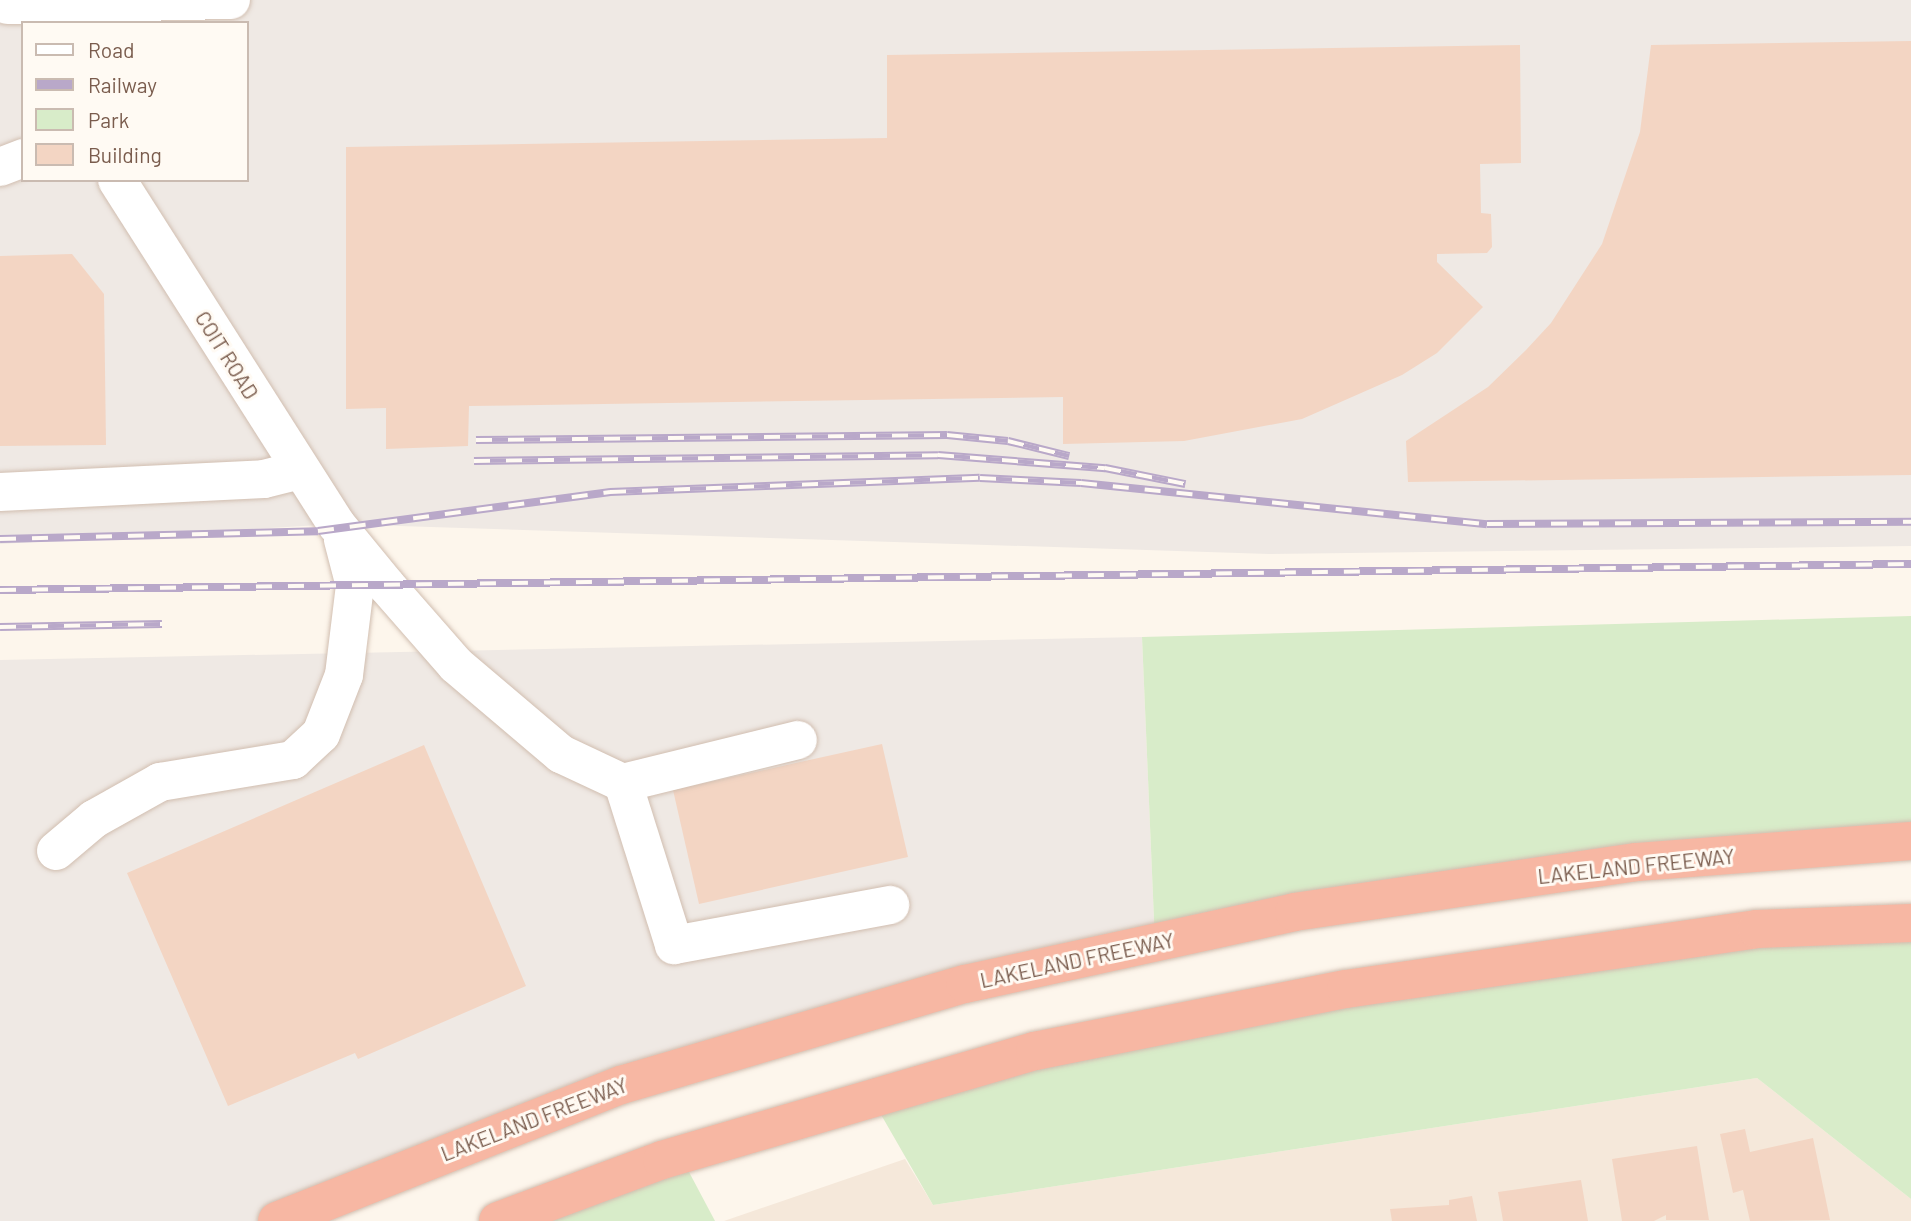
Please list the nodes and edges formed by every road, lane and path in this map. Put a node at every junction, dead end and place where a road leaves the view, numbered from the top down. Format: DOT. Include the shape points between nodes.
graph roads {
  1 [pos="231,0"];
  2 [pos="11,12"];
  3 [pos="21,159"];
  4 [pos="0,167"];
  5 [pos="118,182"];
  6 [pos="300,470"];
  7 [pos="0,492"];
  8 [pos="339,528"];
  9 [pos="798,740"];
  10 [pos="623,783"];
  11 [pos="1911,841"];
  12 [pos="56,851"];
  13 [pos="890,905"];
  14 [pos="1911,923"];
  15 [pos="277,1221"];
  16 [pos="498,1221"];
  1 -- 2 [label="street"];
  3 -- 4 [label="street"];
  5 -- 6 [label="street, COIT ROAD"];
  6 -- 7 [label="street" via="264,479"];
  6 -- 8 [label="street, COIT ROAD"];
  8 -- 10 [label="street" via="456,665 561,754"];
  8 -- 12 [label="street" via="355,586 344,675 321,734 293,760 160,782 94,819"];
  9 -- 10 [label="street"];
  10 -- 13 [label="street" via="674,945"];
  11 -- 15 [label="highway, LAKELAND FREEWAY" via="1637,862 1294,912 965,984 621,1085"];
  14 -- 16 [label="highway" via="1757,929 1346,989 1034,1051 662,1160"];
}
